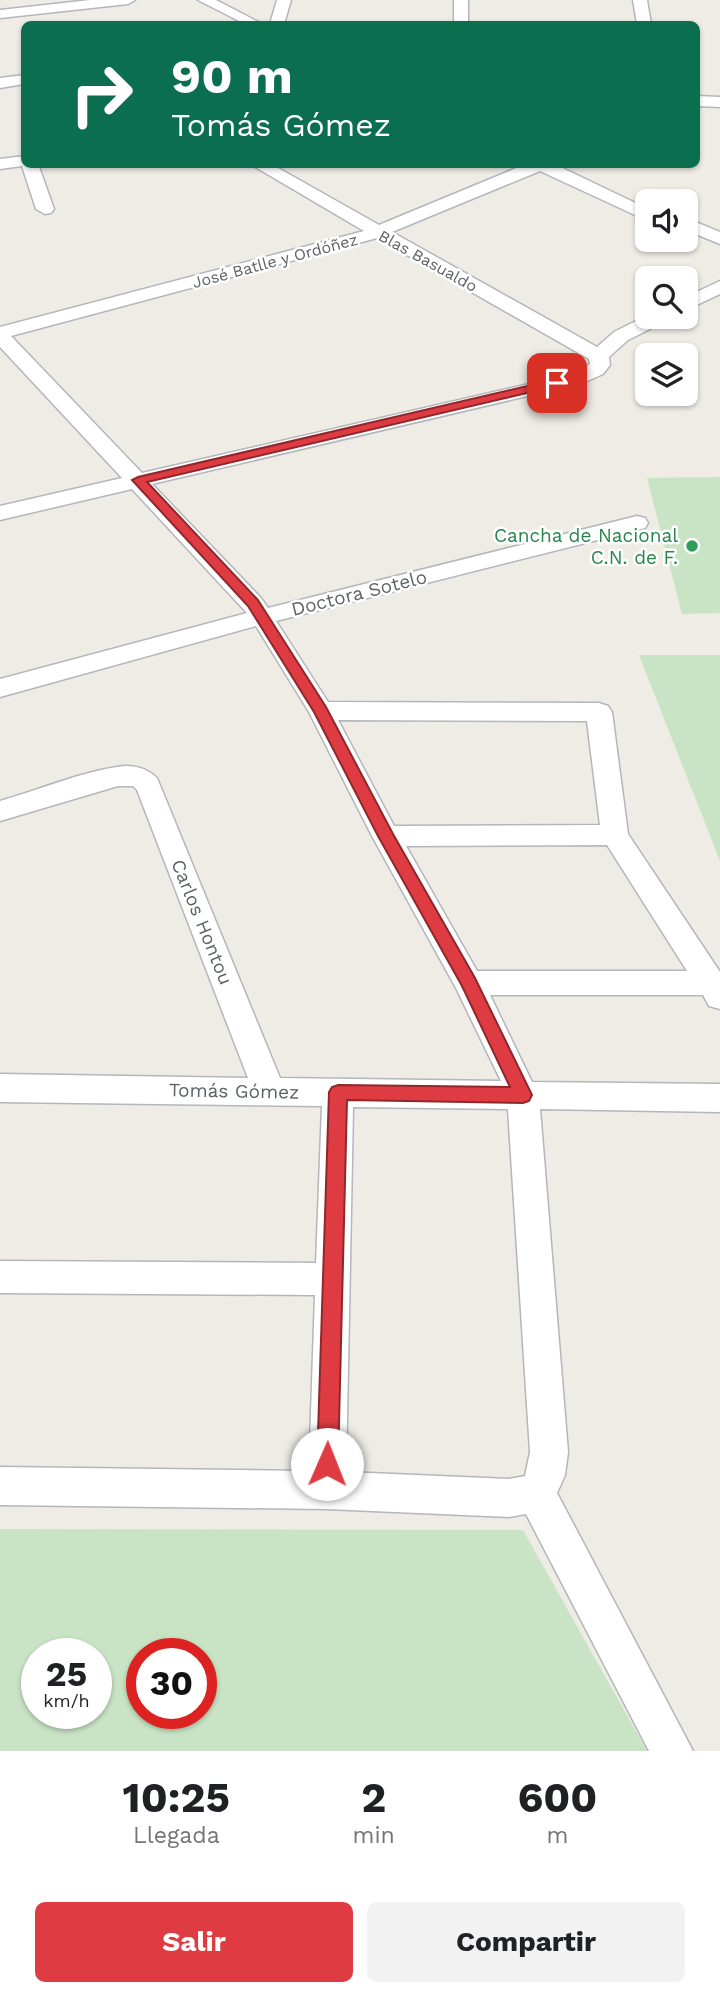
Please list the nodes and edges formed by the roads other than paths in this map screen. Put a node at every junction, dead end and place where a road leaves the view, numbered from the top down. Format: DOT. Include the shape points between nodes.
graph roads {
  1 [pos="128,0"];
  2 [pos="205,0"];
  3 [pos="226,0"];
  4 [pos="284,0"];
  5 [pos="461,0"];
  6 [pos="640,0"];
  7 [pos="101,1"];
  8 [pos="0,14"];
  9 [pos="91,21"];
  10 [pos="249,21"];
  11 [pos="270,21"];
  12 [pos="277,21"];
  13 [pos="461,21"];
  14 [pos="644,21"];
  15 [pos="21,80"];
  16 [pos="0,83"];
  17 [pos="700,101"];
  18 [pos="720,102"];
  19 [pos="700,107"];
  20 [pos="720,107"];
  21 [pos="21,161"];
  22 [pos="0,164"];
  23 [pos="31,168"];
  24 [pos="265,168"];
  25 [pos="534,168"];
  26 [pos="547,168"];
  27 [pos="573,168"];
  28 [pos="635,198"];
  29 [pos="45,209"];
  30 [pos="635,210"];
  31 [pos="698,229"];
  32 [pos="377,233"];
  33 [pos="720,239"];
  34 [pos="698,241"];
  35 [pos="720,251"];
  36 [pos="720,287"];
  37 [pos="698,298"];
  38 [pos="635,328"];
  39 [pos="0,335"];
  40 [pos="599,356"];
  41 [pos="138,480"];
  42 [pos="0,513"];
  43 [pos="637,523"];
  44 [pos="262,617"];
  45 [pos="0,688"];
  46 [pos="321,711"];
  47 [pos="0,811"];
  48 [pos="615,835"];
  49 [pos="386,836"];
  50 [pos="469,983"];
  51 [pos="715,990"];
  52 [pos="0,1088"];
  53 [pos="270,1091"];
  54 [pos="338,1092"];
  55 [pos="523,1095"];
  56 [pos="720,1098"];
  57 [pos="0,1277"];
  58 [pos="331,1279"];
  59 [pos="0,1486"];
  60 [pos="327,1490"];
  61 [pos="536,1493"];
  62 [pos="672,1751"];
  1 -- 7 [label="street"];
  2 -- 10 [label="street"];
  3 -- 11 [label="street"];
  4 -- 12 [label="street"];
  5 -- 13 [label="street"];
  6 -- 14 [label="street"];
  7 -- 8 [label="street"];
  7 -- 9 [label="street"];
  15 -- 16 [label="street"];
  17 -- 18 [label="street"];
  19 -- 20 [label="street"];
  21 -- 22 [label="street"];
  23 -- 29 [label="street"];
  24 -- 32 [label="street, Blas Basualdo"];
  25 -- 32 [label="street, José Batlle y Ordóñez"];
  26 -- 30 [label="street"];
  27 -- 28 [label="street"];
  31 -- 33 [label="street"];
  32 -- 39 [label="street, José Batlle y Ordóñez"];
  32 -- 40 [label="street, Blas Basualdo"];
  34 -- 35 [label="street"];
  36 -- 37 [label="street"];
  38 -- 40 [label="street"];
  39 -- 41 [label="street"];
  40 -- 41 [label="street" via="600,365 583,377"];
  41 -- 42 [label="street"];
  41 -- 44 [label="street"];
  43 -- 44 [label="street, Doctora Sotelo"];
  44 -- 45 [label="street, Doctora Sotelo"];
  44 -- 46 [label="street"];
  46 -- 48 [label="street" via="599,712"];
  46 -- 49 [label="street"];
  47 -- 53 [label="street, Carlos Hontou" via="118,776 141,777"];
  48 -- 49 [label="street"];
  48 -- 51 [label="street"];
  49 -- 50 [label="street"];
  50 -- 51 [label="street"];
  50 -- 55 [label="street"];
  52 -- 53 [label="street, Tomás Gómez"];
  53 -- 54 [label="street, Tomás Gómez"];
  54 -- 55 [label="street, Tomás Gómez"];
  54 -- 58 [label="street"];
  55 -- 56 [label="street, Tomás Gómez"];
  55 -- 61 [label="street" via="549,1451 546,1475"];
  57 -- 58 [label="street"];
  58 -- 60 [label="street"];
  59 -- 60 [label="street"];
  60 -- 61 [label="street" via="509,1498"];
  61 -- 62 [label="street"];
}
